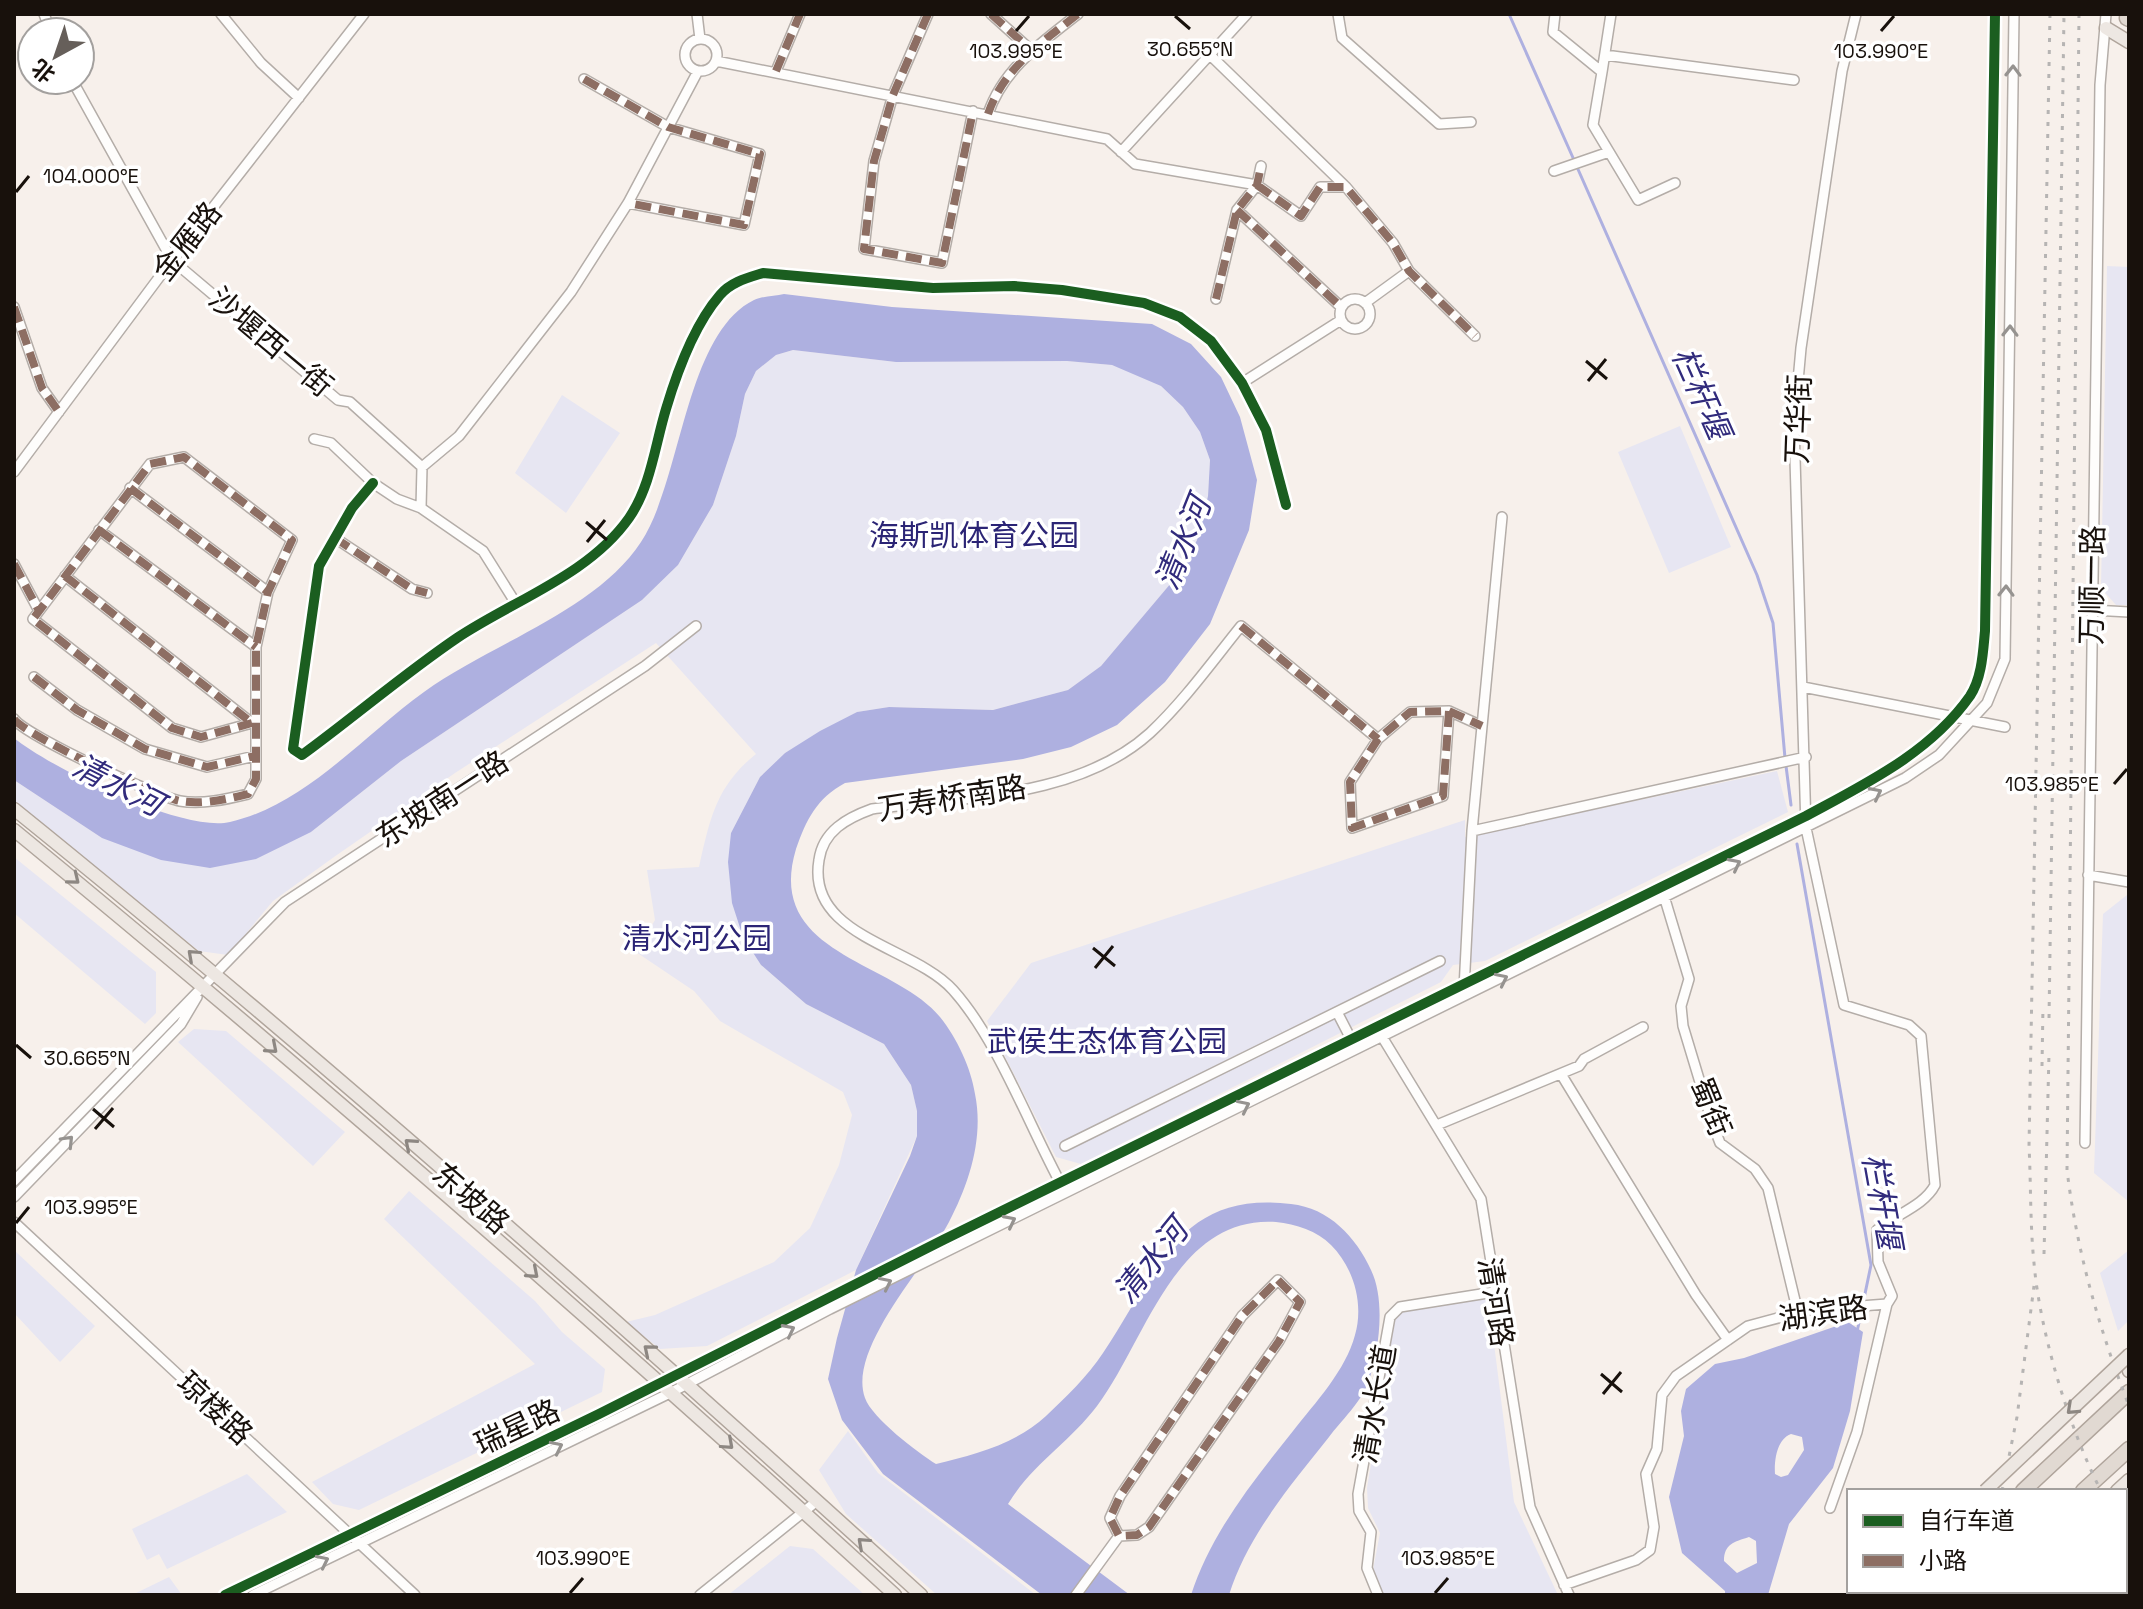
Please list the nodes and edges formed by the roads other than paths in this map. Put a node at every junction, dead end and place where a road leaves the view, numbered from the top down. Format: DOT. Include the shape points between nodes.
graph roads {
  1 [pos="221,14"];
  2 [pos="364,14"];
  3 [pos="697,14"];
  4 [pos="800,14"];
  5 [pos="928,14"];
  6 [pos="991,14"];
  7 [pos="1078,14"];
  8 [pos="1247,14"];
  9 [pos="1338,14"];
  10 [pos="1555,14"];
  11 [pos="1611,14"];
  12 [pos="1856,14"];
  13 [pos="1995,14"];
  14 [pos="2014,14"];
  15 [pos="2100,14"];
  16 [pos="2106,14"];
  17 [pos="2127,17"];
  18 [pos="2106,28"];
  19 [pos="700,39"];
  20 [pos="2127,41"];
  21 [pos="1032,51"];
  22 [pos="1208,53"];
  23 [pos="1605,55"];
  24 [pos="716,61"];
  25 [pos="698,71"];
  26 [pos="776,71"];
  27 [pos="1602,72"];
  28 [pos="584,79"];
  29 [pos="1794,80"];
  30 [pos="893,95"];
  31 [pos="81,96"];
  32 [pos="299,98"];
  33 [pos="973,111"];
  34 [pos="988,114"];
  35 [pos="1471,122"];
  36 [pos="668,127"];
  37 [pos="1121,152"];
  38 [pos="1609,152"];
  39 [pos="1261,166"];
  40 [pos="1554,171"];
  41 [pos="1675,183"];
  42 [pos="1257,185"];
  43 [pos="1346,187"];
  44 [pos="628,203"];
  45 [pos="1237,210"];
  46 [pos="172,260"];
  47 [pos="1409,271"];
  48 [pos="1216,299"];
  49 [pos="1365,303"];
  50 [pos="14,307"];
  51 [pos="1341,307"];
  52 [pos="1341,320"];
  53 [pos="17,325"];
  54 [pos="1475,336"];
  55 [pos="1242,383"];
  56 [pos="59,412"];
  57 [pos="314,439"];
  58 [pos="422,467"];
  59 [pos="14,472"];
  60 [pos="373,483"];
  61 [pos="130,488"];
  62 [pos="1286,505"];
  63 [pos="421,508"];
  64 [pos="1502,517"];
  65 [pos="99,530"];
  66 [pos="335,538"];
  67 [pos="14,564"];
  68 [pos="65,576"];
  69 [pos="268,592"];
  70 [pos="427,593"];
  71 [pos="515,602"];
  72 [pos="2092,610"];
  73 [pos="39,611"];
  74 [pos="2129,612"];
  75 [pos="696,626"];
  76 [pos="256,647"];
  77 [pos="34,677"];
  78 [pos="1803,687"];
  79 [pos="1449,711"];
  80 [pos="1951,716"];
  81 [pos="14,719"];
  82 [pos="1969,720"];
  83 [pos="1482,726"];
  84 [pos="2005,727"];
  85 [pos="1378,739"];
  86 [pos="255,756"];
  87 [pos="1806,757"];
  88 [pos="14,809"];
  89 [pos="1806,816"];
  90 [pos="1806,828"];
  91 [pos="14,830"];
  92 [pos="1472,831"];
  93 [pos="2088,875"];
  94 [pos="2129,882"];
  95 [pos="1661,888"];
  96 [pos="1665,899"];
  97 [pos="1440,961"];
  98 [pos="215,975"];
  99 [pos="1463,986"];
  100 [pos="203,988"];
  101 [pos="1466,996"];
  102 [pos="1337,1012"];
  103 [pos="1643,1027"];
  104 [pos="1380,1033"];
  105 [pos="1352,1041"];
  106 [pos="1561,1074"];
  107 [pos="1437,1125"];
  108 [pos="2085,1143"];
  109 [pos="1065,1146"];
  110 [pos="14,1181"];
  111 [pos="1063,1188"];
  112 [pos="14,1197"];
  113 [pos="14,1222"];
  114 [pos="1494,1292"];
  115 [pos="1887,1304"];
  116 [pos="1798,1313"];
  117 [pos="1728,1340"];
  118 [pos="2129,1355"];
  119 [pos="2129,1371"];
  120 [pos="676,1373"];
  121 [pos="659,1382"];
  122 [pos="686,1383"];
  123 [pos="2129,1392"];
  124 [pos="670,1393"];
  125 [pos="2129,1449"];
  126 [pos="1987,1489"];
  127 [pos="2025,1489"];
  128 [pos="2085,1489"];
  129 [pos="817,1501"];
  130 [pos="1830,1508"];
  131 [pos="804,1512"];
  132 [pos="349,1533"];
  133 [pos="1119,1536"];
  134 [pos="359,1542"];
  135 [pos="1564,1585"];
  136 [pos="225,1595"];
  137 [pos="253,1595"];
  138 [pos="415,1595"];
  139 [pos="700,1595"];
  140 [pos="895,1595"];
  141 [pos="921,1595"];
  142 [pos="1076,1595"];
  143 [pos="1378,1595"];
  144 [pos="1569,1595"];
  1 -- 32 [label="street" via="261,63"];
  2 -- 32 [label="street, 金雁路"];
  3 -- 19 [label="street"];
  4 -- 26 [label="street"];
  5 -- 30 [label="street"];
  6 -- 21 [label="street"];
  7 -- 21 [label="street"];
  8 -- 22 [label="street"];
  9 -- 35 [label="street" via="1342,38 1439,124"];
  10 -- 27 [label="street" via="1553,32"];
  11 -- 23 [label="street"];
  12 -- 78 [label="street, 万华街" via="1840,87 1794,425"];
  13 -- 80 [label="street" via="1985,631 1983,661 1971,695"];
  82 -- 14 [label="street, one-way" via="1987,703 2005,659"];
  15 -- 18 [label="street"];
  16 -- 18 [label="street, 万顺一路"];
  17 -- 20 [label="main road"];
  18 -- 20 [label="main road"];
  18 -- 72 [label="street, 万顺一路" via="2100,85"];
  19 -- 24 [label="street" via="716,48"];
  19 -- 25 [label="street" via="691,42 685,54"];
  21 -- 34 [label="street" via="996,89"];
  22 -- 37 [label="street"];
  22 -- 43 [label="street"];
  23 -- 27 [label="street"];
  23 -- 29 [label="street"];
  24 -- 25 [label="street"];
  24 -- 26 [label="street"];
  25 -- 36 [label="street"];
  26 -- 30 [label="street"];
  27 -- 38 [label="street" via="1593,125"];
  28 -- 36 [label="street"];
  30 -- 33 [label="street"];
  30 -- 33 [label="street" via="874,161 865,234 864,249 875,252 942,263"];
  31 -- 46 [label="street, 沙堰西一街"];
  32 -- 46 [label="street, 金雁路"];
  33 -- 34 [label="street"];
  34 -- 37 [label="street" via="1107,139"];
  36 -- 44 [label="street"];
  36 -- 44 [label="street" via="760,154 744,225"];
  37 -- 42 [label="street" via="1135,164"];
  38 -- 40 [label="street"];
  38 -- 41 [label="street" via="1638,200"];
  39 -- 42 [label="street"];
  42 -- 43 [label="street" via="1301,216 1320,187"];
  42 -- 45 [label="street"];
  43 -- 47 [label="street"];
  44 -- 58 [label="street" via="571,292 459,436"];
  45 -- 48 [label="street"];
  45 -- 51 [label="street"];
  46 -- 56 [label="street, 金雁路"];
  46 -- 58 [label="street, 沙堰西一街" via="338,400 350,402"];
  47 -- 49 [label="street"];
  47 -- 54 [label="street"];
  49 -- 51 [label="street" via="1353,299"];
  49 -- 52 [label="street" via="1370,316 1365,325 1352,329"];
  50 -- 53 [label="street"];
  51 -- 52 [label="street"];
  52 -- 55 [label="street"];
  53 -- 56 [label="street" via="42,388"];
  55 -- 62 [label="street" via="1266,430"];
  55 -- 71 [label="street" via="1201,333 1180,317 1144,303 1014,286 933,288 763,273 740,280 721,295 693,341 666,408 649,475 629,518 577,570"];
  56 -- 59 [label="street, 金雁路"];
  57 -- 60 [label="street" via="331,443"];
  58 -- 63 [label="street"];
  60 -- 63 [label="street"];
  60 -- 66 [label="street"];
  61 -- 65 [label="street"];
  61 -- 69 [label="street"];
  61 -- 69 [label="street" via="150,464 184,457 292,540"];
  63 -- 71 [label="street" via="483,551"];
  64 -- 83 [label="street"];
  65 -- 68 [label="street"];
  65 -- 76 [label="street"];
  66 -- 70 [label="street" via="412,589"];
  66 -- 71 [label="street" via="319,566 293,749 302,755 456,639"];
  67 -- 73 [label="street"];
  68 -- 73 [label="street"];
  68 -- 73 [label="street" via="252,723 201,737 172,728 47,634 33,619"];
  69 -- 76 [label="street"];
  72 -- 74 [label="street"];
  72 -- 93 [label="street, 万顺一路"];
  75 -- 98 [label="street, 东坡南一路" via="645,666 285,902"];
  76 -- 86 [label="street"];
  77 -- 86 [label="street" via="77,710 145,749 207,767"];
  78 -- 80 [label="street"];
  78 -- 87 [label="street, 万华街"];
  79 -- 83 [label="street"];
  79 -- 85 [label="street" via="1410,712"];
  79 -- 85 [label="street" via="1443,796 1352,828 1350,782"];
  80 -- 82 [label="street"];
  80 -- 89 [label="street" via="1896,766"];
  81 -- 86 [label="street" via="46,743 180,801 248,794 256,779"];
  82 -- 84 [label="street"];
  90 -- 82 [label="street, one-way" via="1905,778 1939,755"];
  83 -- 92 [label="street"];
  85 -- 111 [label="street, 万寿桥南路" via="1241,626 1148,734 1109,759 1070,778 1027,788 872,809 849,817 821,847 820,890 833,913 849,927 924,965 953,989 977,1023"];
  87 -- 89 [label="street, 万华街"];
  87 -- 92 [label="street"];
  98 -- 88 [label="main road, 东坡路, one-way"];
  89 -- 90 [label="street, 万华街"];
  89 -- 95 [label="street"];
  96 -- 90 [label="street, one-way"];
  90 -- 115 [label="street, 湖滨路" via="1844,1005 1909,1025 1923,1044 1935,1185 1928,1198 1877,1230 1878,1262 1892,1296"];
  91 -- 100 [label="main road, 东坡路, one-way"];
  92 -- 99 [label="street"];
  93 -- 94 [label="street"];
  93 -- 108 [label="street, 万顺一路"];
  95 -- 96 [label="street, 蜀街"];
  95 -- 99 [label="street"];
  101 -- 96 [label="street, one-way"];
  96 -- 116 [label="street, 蜀街" via="1689,979 1681,1006 1683,1026 1712,1122 1720,1143 1755,1169 1768,1188"];
  97 -- 102 [label="street"];
  98 -- 100 [label="street, 东坡南一路"];
  120 -- 98 [label="main road, 东坡路, one-way"];
  99 -- 101 [label="street"];
  99 -- 104 [label="street"];
  100 -- 110 [label="street"];
  112 -- 100 [label="street, one-way" via="181,1024"];
  100 -- 121 [label="main road, 东坡路, one-way"];
  101 -- 104 [label="street"];
  102 -- 105 [label="street"];
  102 -- 109 [label="street"];
  103 -- 106 [label="street"];
  104 -- 105 [label="street"];
  104 -- 107 [label="street, 清河路"];
  111 -- 104 [label="street, one-way"];
  105 -- 111 [label="street"];
  106 -- 107 [label="street"];
  106 -- 117 [label="street"];
  107 -- 114 [label="street, 清河路" via="1481,1199"];
  111 -- 120 [label="street, 瑞星路" via="943,1240"];
  122 -- 111 [label="street, 瑞星路, one-way" via="941,1256"];
  113 -- 132 [label="street, 琼楼路"];
  114 -- 135 [label="street, 清河路" via="1530,1507"];
  114 -- 143 [label="street, 清水长道" via="1400,1307 1390,1317 1358,1494 1359,1511 1371,1532 1367,1568"];
  115 -- 116 [label="street, 湖滨路"];
  115 -- 130 [label="street" via="1857,1432"];
  116 -- 117 [label="street, 湖滨路" via="1748,1326"];
  117 -- 135 [label="street, 湖滨路" via="1676,1376 1662,1395 1657,1449 1646,1474 1654,1527 1650,1550"];
  118 -- 119 [label="main road"];
  118 -- 126 [label="main road, one-way, bridge"];
  120 -- 121 [label="street, 瑞星路"];
  120 -- 122 [label="main road, 东坡路"];
  121 -- 124 [label="main road, 东坡路"];
  121 -- 132 [label="street, 瑞星路"];
  122 -- 124 [label="street, 瑞星路"];
  122 -- 129 [label="main road, 东坡路"];
  123 -- 127 [label="highway"];
  124 -- 131 [label="main road, 东坡路, one-way"];
  134 -- 124 [label="street, 瑞星路, one-way"];
  125 -- 128 [label="highway"];
  129 -- 131 [label="street"];
  141 -- 129 [label="main road, 东坡路, one-way"];
  131 -- 139 [label="street"];
  131 -- 140 [label="main road, 东坡路"];
  132 -- 134 [label="street, 琼楼路"];
  132 -- 136 [label="street, 瑞星路"];
  133 -- 133 [label="street" via="1110,1518 1120,1496 1242,1316 1278,1280 1300,1302 1279,1341 1149,1527 1137,1535"];
  133 -- 142 [label="street"];
  137 -- 134 [label="street, 瑞星路, one-way"];
  134 -- 138 [label="street, 琼楼路"];
  135 -- 144 [label="street, 清河路"];
}
